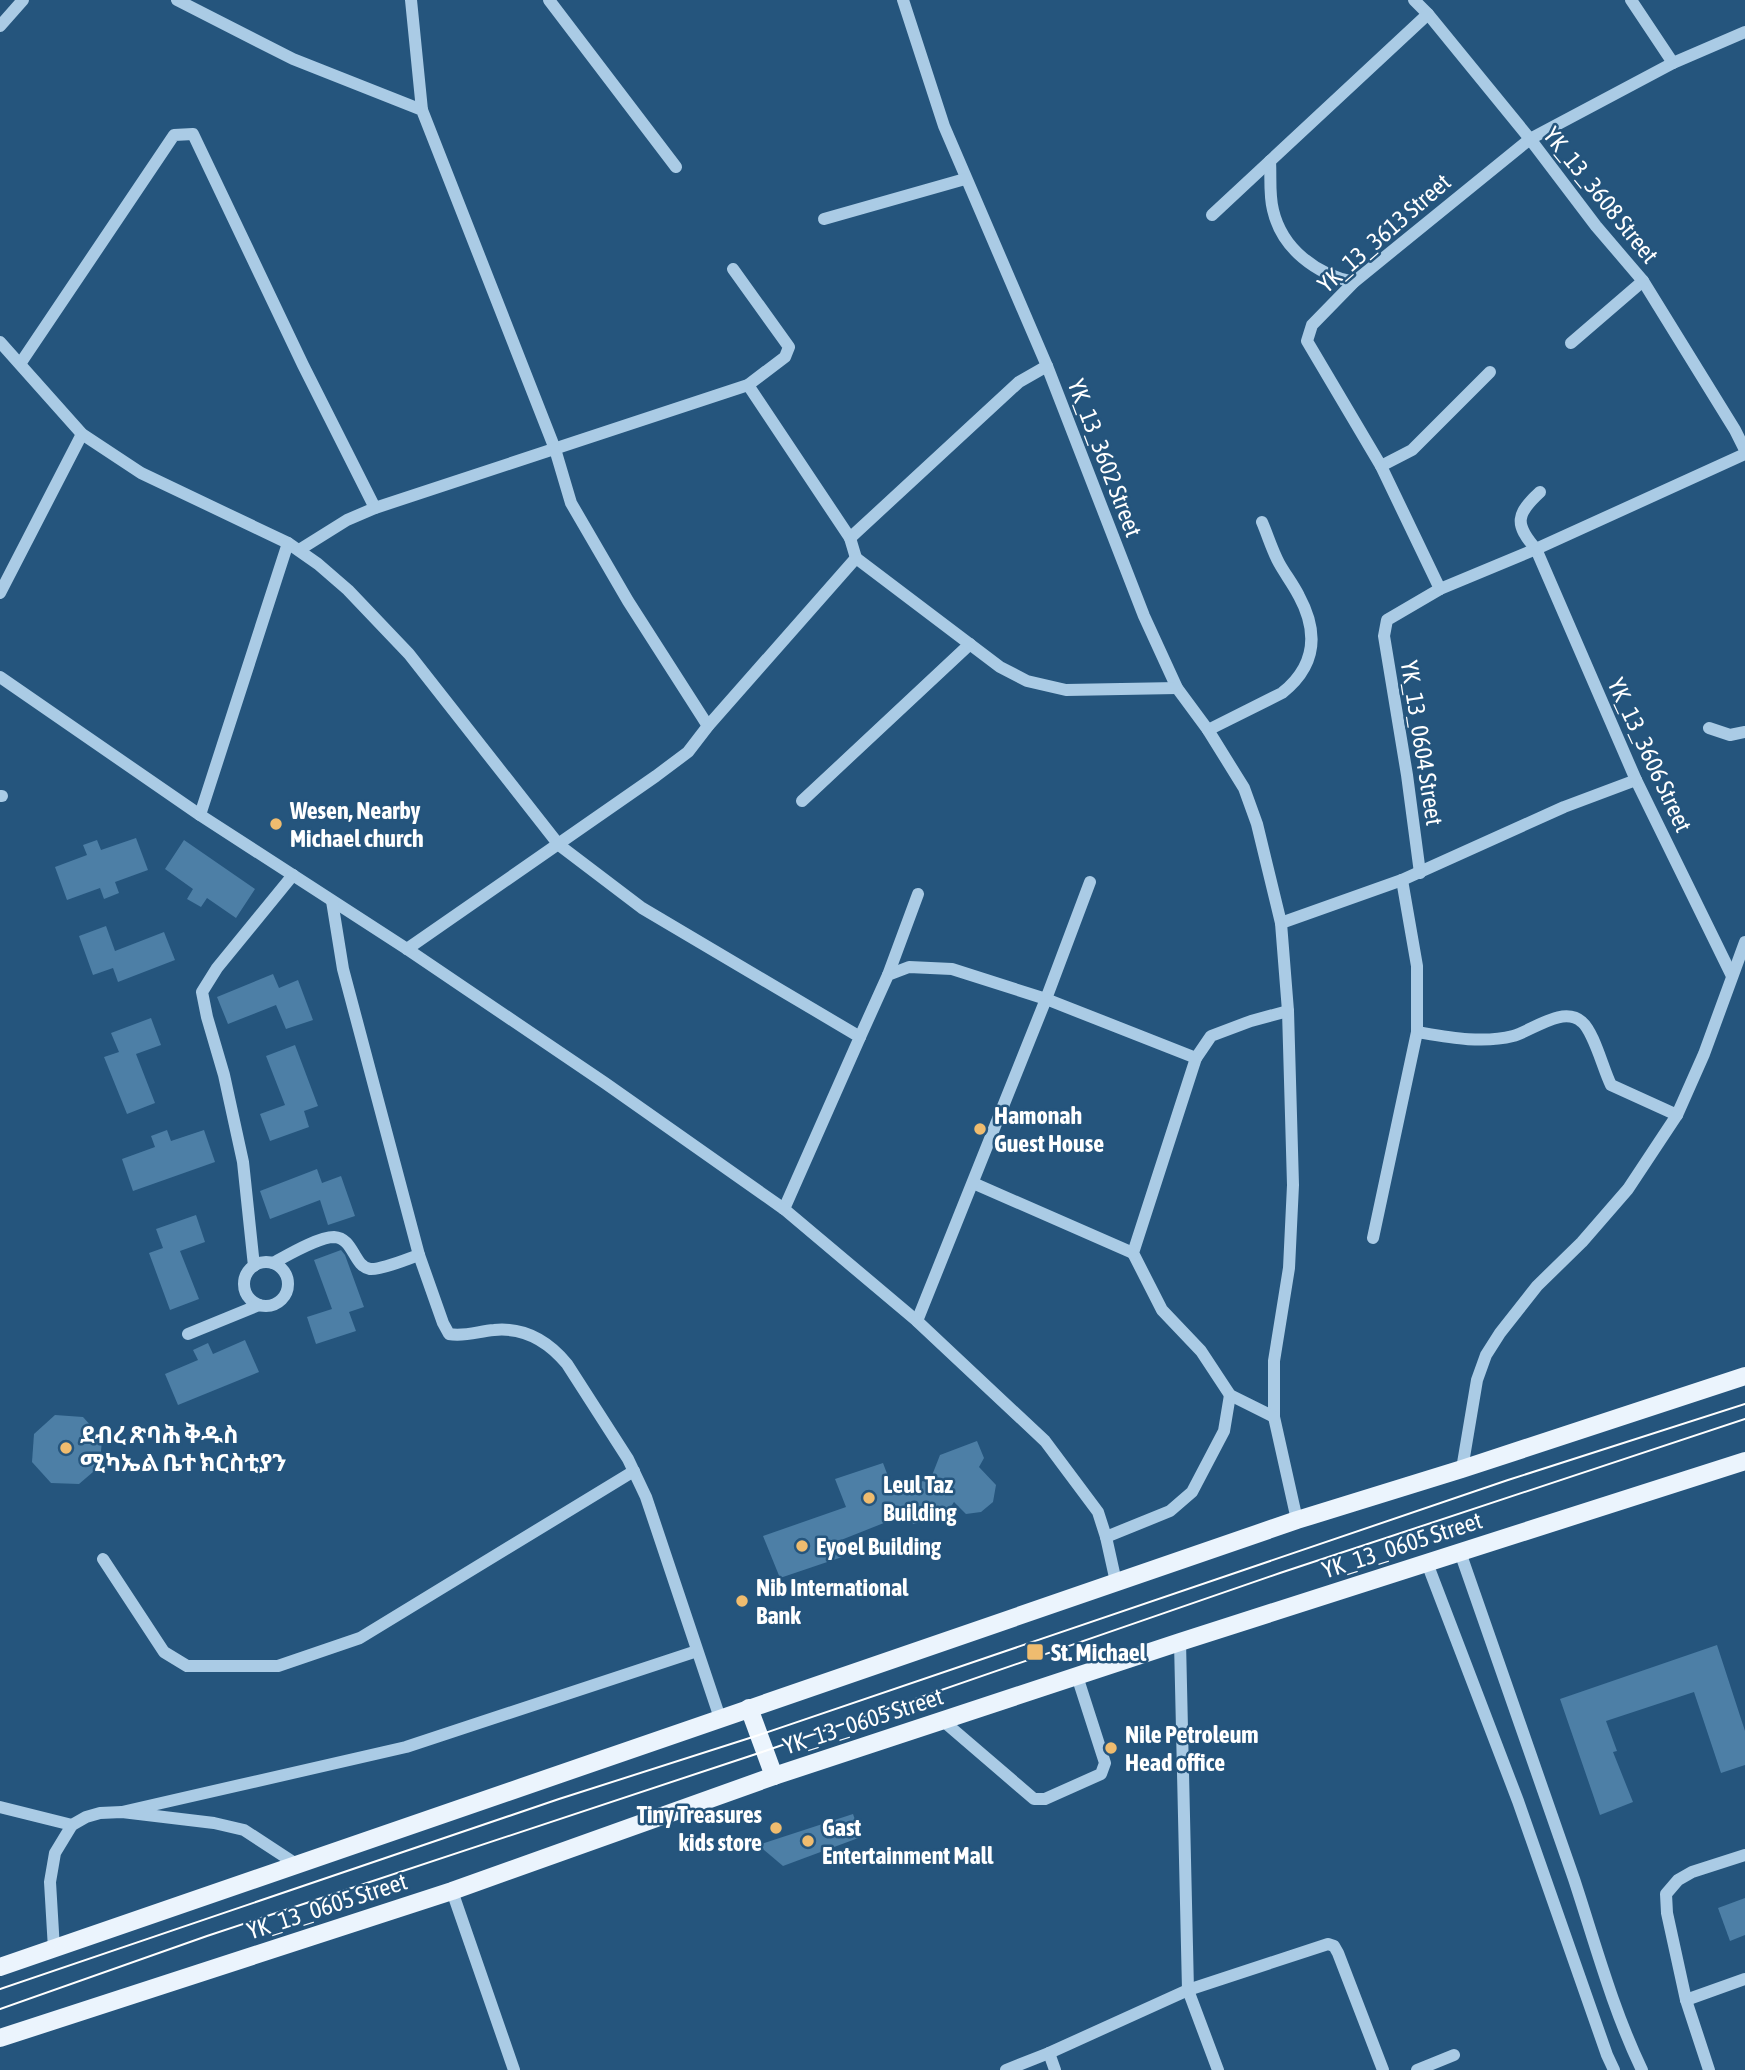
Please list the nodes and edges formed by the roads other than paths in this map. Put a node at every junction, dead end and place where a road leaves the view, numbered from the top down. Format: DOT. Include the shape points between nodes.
graph roads {
  1 [pos="23,0"];
  2 [pos="177,0"];
  3 [pos="411,0"];
  4 [pos="549,0"];
  5 [pos="903,0"];
  6 [pos="1413,0"];
  7 [pos="1631,0"];
  8 [pos="1427,14"];
  9 [pos="0,26"];
  10 [pos="1745,32"];
  11 [pos="1673,63"];
  12 [pos="422,110"];
  13 [pos="1530,139"];
  14 [pos="1270,161"];
  15 [pos="676,167"];
  16 [pos="965,179"];
  17 [pos="1212,215"];
  18 [pos="824,219"];
  19 [pos="733,269"];
  20 [pos="1643,281"];
  21 [pos="1354,282"];
  22 [pos="0,341"];
  23 [pos="1571,343"];
  24 [pos="20,364"];
  25 [pos="1047,366"];
  26 [pos="1490,372"];
  27 [pos="748,385"];
  28 [pos="1740,427"];
  29 [pos="82,434"];
  30 [pos="555,449"];
  31 [pos="1745,452"];
  32 [pos="1381,466"];
  33 [pos="1540,492"];
  34 [pos="375,508"];
  35 [pos="1262,523"];
  36 [pos="850,538"];
  37 [pos="294,546"];
  38 [pos="1536,549"];
  39 [pos="856,558"];
  40 [pos="1440,589"];
  41 [pos="0,593"];
  42 [pos="970,644"];
  43 [pos="0,677"];
  44 [pos="6,688"];
  45 [pos="1177,688"];
  46 [pos="708,726"];
  47 [pos="1709,728"];
  48 [pos="1208,730"];
  49 [pos="1745,732"];
  50 [pos="1636,780"];
  51 [pos="802,801"];
  52 [pos="200,815"];
  53 [pos="559,845"];
  54 [pos="1420,873"];
  55 [pos="293,876"];
  56 [pos="1396,882"];
  57 [pos="1090,883"];
  58 [pos="918,894"];
  59 [pos="332,901"];
  60 [pos="1281,922"];
  61 [pos="1745,942"];
  62 [pos="407,949"];
  63 [pos="888,975"];
  64 [pos="1732,976"];
  65 [pos="1046,999"];
  66 [pos="1288,1010"];
  67 [pos="1417,1031"];
  68 [pos="860,1037"];
  69 [pos="1196,1058"];
  70 [pos="1677,1115"];
  71 [pos="973,1183"];
  72 [pos="784,1209"];
  73 [pos="1373,1238"];
  74 [pos="1133,1253"];
  75 [pos="419,1255"];
  76 [pos="273,1263"];
  77 [pos="254,1266"];
  78 [pos="259,1305"];
  79 [pos="917,1321"];
  80 [pos="188,1335"];
  81 [pos="1745,1376"];
  82 [pos="1230,1395"];
  83 [pos="1274,1417"];
  84 [pos="1745,1461"];
  85 [pos="1462,1469"];
  86 [pos="634,1471"];
  87 [pos="1297,1520"];
  88 [pos="1106,1537"];
  89 [pos="1460,1552"];
  90 [pos="103,1559"];
  91 [pos="1427,1563"];
  92 [pos="1116,1581"];
  93 [pos="1180,1643"];
  94 [pos="697,1651"];
  95 [pos="1077,1676"];
  96 [pos="749,1708"];
  97 [pos="720,1718"];
  98 [pos="942,1720"];
  99 [pos="774,1776"];
  100 [pos="0,1807"];
  101 [pos="122,1812"];
  102 [pos="72,1825"];
  103 [pos="1745,1855"];
  104 [pos="296,1864"];
  105 [pos="452,1891"];
  106 [pos="54,1949"];
  107 [pos="0,1968"];
  108 [pos="1745,1979"];
  109 [pos="1188,1990"];
  110 [pos="1686,2000"];
  111 [pos="0,2038"];
  112 [pos="1049,2053"];
  113 [pos="1454,2055"];
  114 [pos="514,2070"];
  115 [pos="1006,2070"];
  116 [pos="1055,2070"];
  117 [pos="1218,2070"];
  118 [pos="1383,2070"];
  119 [pos="1417,2070"];
  120 [pos="1614,2070"];
  121 [pos="1642,2070"];
  122 [pos="1709,2070"];
  1 -- 9 [label="street"];
  2 -- 12 [label="street" via="293,59"];
  3 -- 12 [label="street"];
  4 -- 15 [label="street"];
  5 -- 16 [label="street, YK_13_3602 Street"];
  6 -- 8 [label="street, YK_13_3608 Street"];
  7 -- 11 [label="street"];
  8 -- 13 [label="street, YK_13_3608 Street"];
  8 -- 14 [label="street"];
  10 -- 11 [label="street, YK_13_3613 Street"];
  11 -- 13 [label="street, YK_13_3613 Street"];
  12 -- 30 [label="street"];
  13 -- 20 [label="street, YK_13_3608 Street"];
  13 -- 21 [label="street, YK_13_3613 Street"];
  14 -- 17 [label="street"];
  14 -- 21 [label="street" via="1273,211 1285,238 1318,269"];
  16 -- 18 [label="street"];
  16 -- 25 [label="street, YK_13_3602 Street"];
  19 -- 27 [label="street" via="789,346 785,357"];
  20 -- 23 [label="street"];
  20 -- 28 [label="street, YK_13_3608 Street"];
  21 -- 32 [label="street, YK_13_3613 Street" via="1312,326 1307,341"];
  22 -- 24 [label="street"];
  24 -- 29 [label="street"];
  24 -- 34 [label="street" via="174,135 193,134"];
  25 -- 36 [label="street" via="1018,382"];
  25 -- 45 [label="street, YK_13_3602 Street" via="1144,616"];
  26 -- 32 [label="street" via="1412,450"];
  27 -- 30 [label="street"];
  27 -- 36 [label="street"];
  28 -- 31 [label="street, YK_13_3608 Street"];
  29 -- 37 [label="street" via="141,473"];
  29 -- 41 [label="street"];
  30 -- 34 [label="street"];
  30 -- 46 [label="street" via="571,503"];
  31 -- 38 [label="street"];
  32 -- 40 [label="street, YK_13_3613 Street"];
  33 -- 38 [label="street, YK_13_3606 Street" via="1524,507 1520,519"];
  34 -- 37 [label="street"];
  35 -- 48 [label="street" via="1308,617 1310,655 1304,670 1282,693"];
  36 -- 39 [label="street"];
  37 -- 52 [label="street"];
  37 -- 53 [label="street" via="348,590 409,654"];
  38 -- 40 [label="street"];
  38 -- 50 [label="street, YK_13_3606 Street"];
  39 -- 42 [label="street"];
  39 -- 46 [label="street"];
  40 -- 54 [label="street, YK_13_0604 Street" via="1387,620 1384,636"];
  42 -- 45 [label="street" via="1027,681 1066,690"];
  42 -- 51 [label="street"];
  43 -- 44 [label="street"];
  44 -- 52 [label="street"];
  45 -- 48 [label="street, YK_13_3602 Street"];
  46 -- 53 [label="street" via="688,752"];
  47 -- 49 [label="street" via="1730,735"];
  48 -- 60 [label="street, YK_13_3602 Street" via="1244,788"];
  50 -- 54 [label="street" via="1564,807"];
  50 -- 64 [label="street, YK_13_3606 Street"];
  52 -- 55 [label="street"];
  53 -- 62 [label="street"];
  53 -- 68 [label="street" via="642,908"];
  54 -- 56 [label="street"];
  55 -- 59 [label="street"];
  55 -- 77 [label="street" via="202,992 243,1162"];
  56 -- 60 [label="street"];
  56 -- 67 [label="street" via="1417,966"];
  57 -- 65 [label="street"];
  58 -- 63 [label="street"];
  59 -- 62 [label="street"];
  59 -- 75 [label="street" via="343,969"];
  60 -- 66 [label="street, YK_13_3602 Street"];
  61 -- 64 [label="street"];
  62 -- 72 [label="street"];
  63 -- 65 [label="street" via="909,967 953,969"];
  63 -- 68 [label="street"];
  64 -- 70 [label="street"];
  65 -- 69 [label="street"];
  65 -- 71 [label="street"];
  66 -- 69 [label="street" via="1211,1036"];
  66 -- 83 [label="street, YK_13_3602 Street" via="1293,1185 1289,1268 1274,1361"];
  67 -- 70 [label="street" via="1496,1039 1573,1016 1584,1023 1611,1085"];
  67 -- 73 [label="street"];
  68 -- 72 [label="street"];
  69 -- 74 [label="street"];
  70 -- 85 [label="street" via="1628,1189 1537,1286 1486,1356"];
  71 -- 74 [label="street"];
  71 -- 79 [label="street"];
  72 -- 79 [label="street"];
  74 -- 82 [label="street" via="1162,1310 1201,1350"];
  75 -- 76 [label="street" via="371,1269 362,1266 348,1244 333,1237"];
  75 -- 86 [label="street" via="449,1334 495,1329 528,1333 555,1350"];
  76 -- 77 [label="street"];
  76 -- 78 [label="street" via="286,1276 285,1295 278,1302"];
  77 -- 78 [label="street" via="247,1273 245,1291"];
  78 -- 80 [label="street"];
  79 -- 88 [label="street" via="1045,1441 1098,1513"];
  81 -- 85 [label="main road, YK_13_0605 Street"];
  82 -- 83 [label="street"];
  82 -- 88 [label="street" via="1224,1431 1192,1492 1170,1511"];
  83 -- 87 [label="street, YK_13_3602 Street"];
  84 -- 89 [label="main road, YK_13_0605 Street"];
  85 -- 87 [label="main road, YK_13_0605 Street"];
  86 -- 90 [label="street" via="360,1638 278,1666 187,1666 164,1652"];
  86 -- 94 [label="street"];
  87 -- 92 [label="main road, YK_13_0605 Street"];
  88 -- 92 [label="street"];
  89 -- 91 [label="main road, YK_13_0605 Street"];
  89 -- 121 [label="street"];
  91 -- 93 [label="main road, YK_13_0605 Street"];
  91 -- 120 [label="street"];
  92 -- 96 [label="main road, YK_13_0605 Street"];
  93 -- 95 [label="main road, YK_13_0605 Street"];
  93 -- 109 [label="street"];
  94 -- 97 [label="street"];
  94 -- 101 [label="street" via="406,1747"];
  95 -- 98 [label="main road, YK_13_0605 Street"];
  95 -- 98 [label="street" via="1104,1763 1101,1774 1045,1799 1034,1799 1019,1788"];
  96 -- 97 [label="main road, YK_13_0605 Street"];
  96 -- 99 [label="main road"];
  97 -- 104 [label="main road, YK_13_0605 Street"];
  98 -- 99 [label="main road, YK_13_0605 Street"];
  99 -- 105 [label="main road, YK_13_0605 Street"];
  100 -- 102 [label="street"];
  101 -- 102 [label="street" via="100,1813"];
  101 -- 104 [label="street" via="243,1830"];
  102 -- 106 [label="street" via="55,1853 50,1882"];
  103 -- 110 [label="street" via="1692,1872 1666,1894"];
  104 -- 106 [label="main road, YK_13_0605 Street"];
  105 -- 111 [label="main road, YK_13_0605 Street"];
  105 -- 114 [label="street"];
  106 -- 107 [label="main road, YK_13_0605 Street"];
  108 -- 110 [label="street"];
  109 -- 112 [label="street"];
  109 -- 117 [label="street"];
  109 -- 118 [label="street" via="1322,1945 1334,1946"];
  110 -- 122 [label="street"];
  112 -- 115 [label="street"];
  112 -- 116 [label="street"];
  113 -- 119 [label="street"];
}
